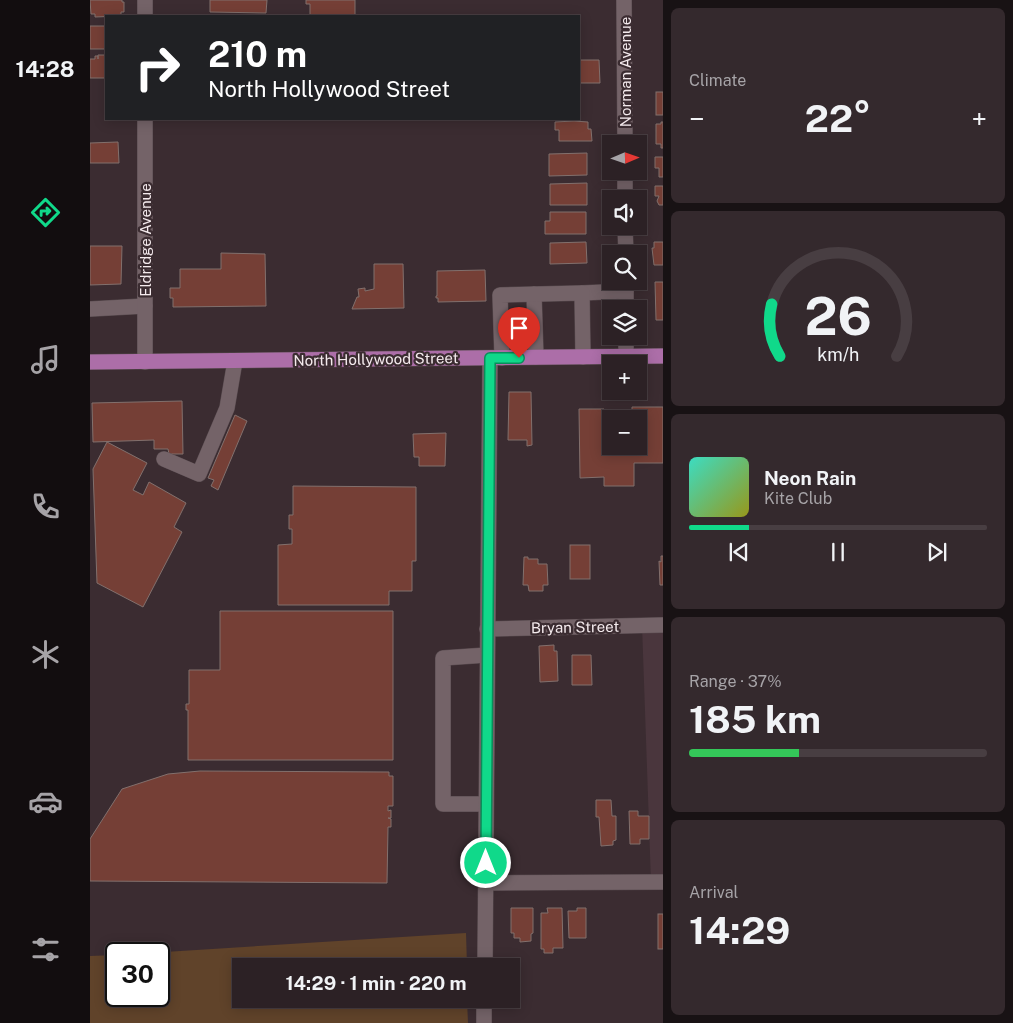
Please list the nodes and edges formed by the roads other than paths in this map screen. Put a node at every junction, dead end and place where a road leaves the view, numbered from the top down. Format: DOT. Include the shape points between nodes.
graph roads {
  1 [pos="145,0"];
  2 [pos="624,0"];
  3 [pos="145,15"];
  4 [pos="145,120"];
  5 [pos="625,135"];
  6 [pos="602,290"];
  7 [pos="582,293"];
  8 [pos="534,294"];
  9 [pos="145,306"];
  10 [pos="90,309"];
  11 [pos="647,356"];
  12 [pos="663,356"];
  13 [pos="536,357"];
  14 [pos="583,357"];
  15 [pos="602,357"];
  16 [pos="496,358"];
  17 [pos="235,361"];
  18 [pos="90,362"];
  19 [pos="145,362"];
  20 [pos="164,459"];
  21 [pos="663,625"];
  22 [pos="487,629"];
  23 [pos="486,655"];
  24 [pos="486,804"];
  25 [pos="663,882"];
  26 [pos="485,883"];
  27 [pos="485,958"];
  28 [pos="484,1008"];
  29 [pos="484,1023"];
  1 -- 3 [label="street"];
  2 -- 5 [label="street, Norman Avenue"];
  4 -- 9 [label="street, Eldridge Avenue"];
  6 -- 7 [label="street"];
  7 -- 8 [label="street"];
  7 -- 14 [label="street"];
  8 -- 13 [label="street"];
  8 -- 16 [label="street" via="500,295"];
  9 -- 10 [label="street"];
  9 -- 19 [label="street, Eldridge Avenue"];
  11 -- 12 [label="main road, North Hollywood Street"];
  13 -- 14 [label="main road, North Hollywood Street"];
  13 -- 16 [label="main road, North Hollywood Street"];
  14 -- 15 [label="main road, North Hollywood Street"];
  16 -- 17 [label="main road, North Hollywood Street"];
  16 -- 22 [label="street"];
  17 -- 19 [label="main road, North Hollywood Street"];
  17 -- 20 [label="street" via="226,408 199,474"];
  18 -- 19 [label="main road, North Hollywood Street"];
  21 -- 22 [label="street, Bryan Street"];
  22 -- 23 [label="street"];
  23 -- 24 [label="street"];
  23 -- 24 [label="street" via="443,658 443,804"];
  24 -- 26 [label="street"];
  25 -- 26 [label="street"];
  26 -- 27 [label="street"];
  28 -- 29 [label="street"];
}
